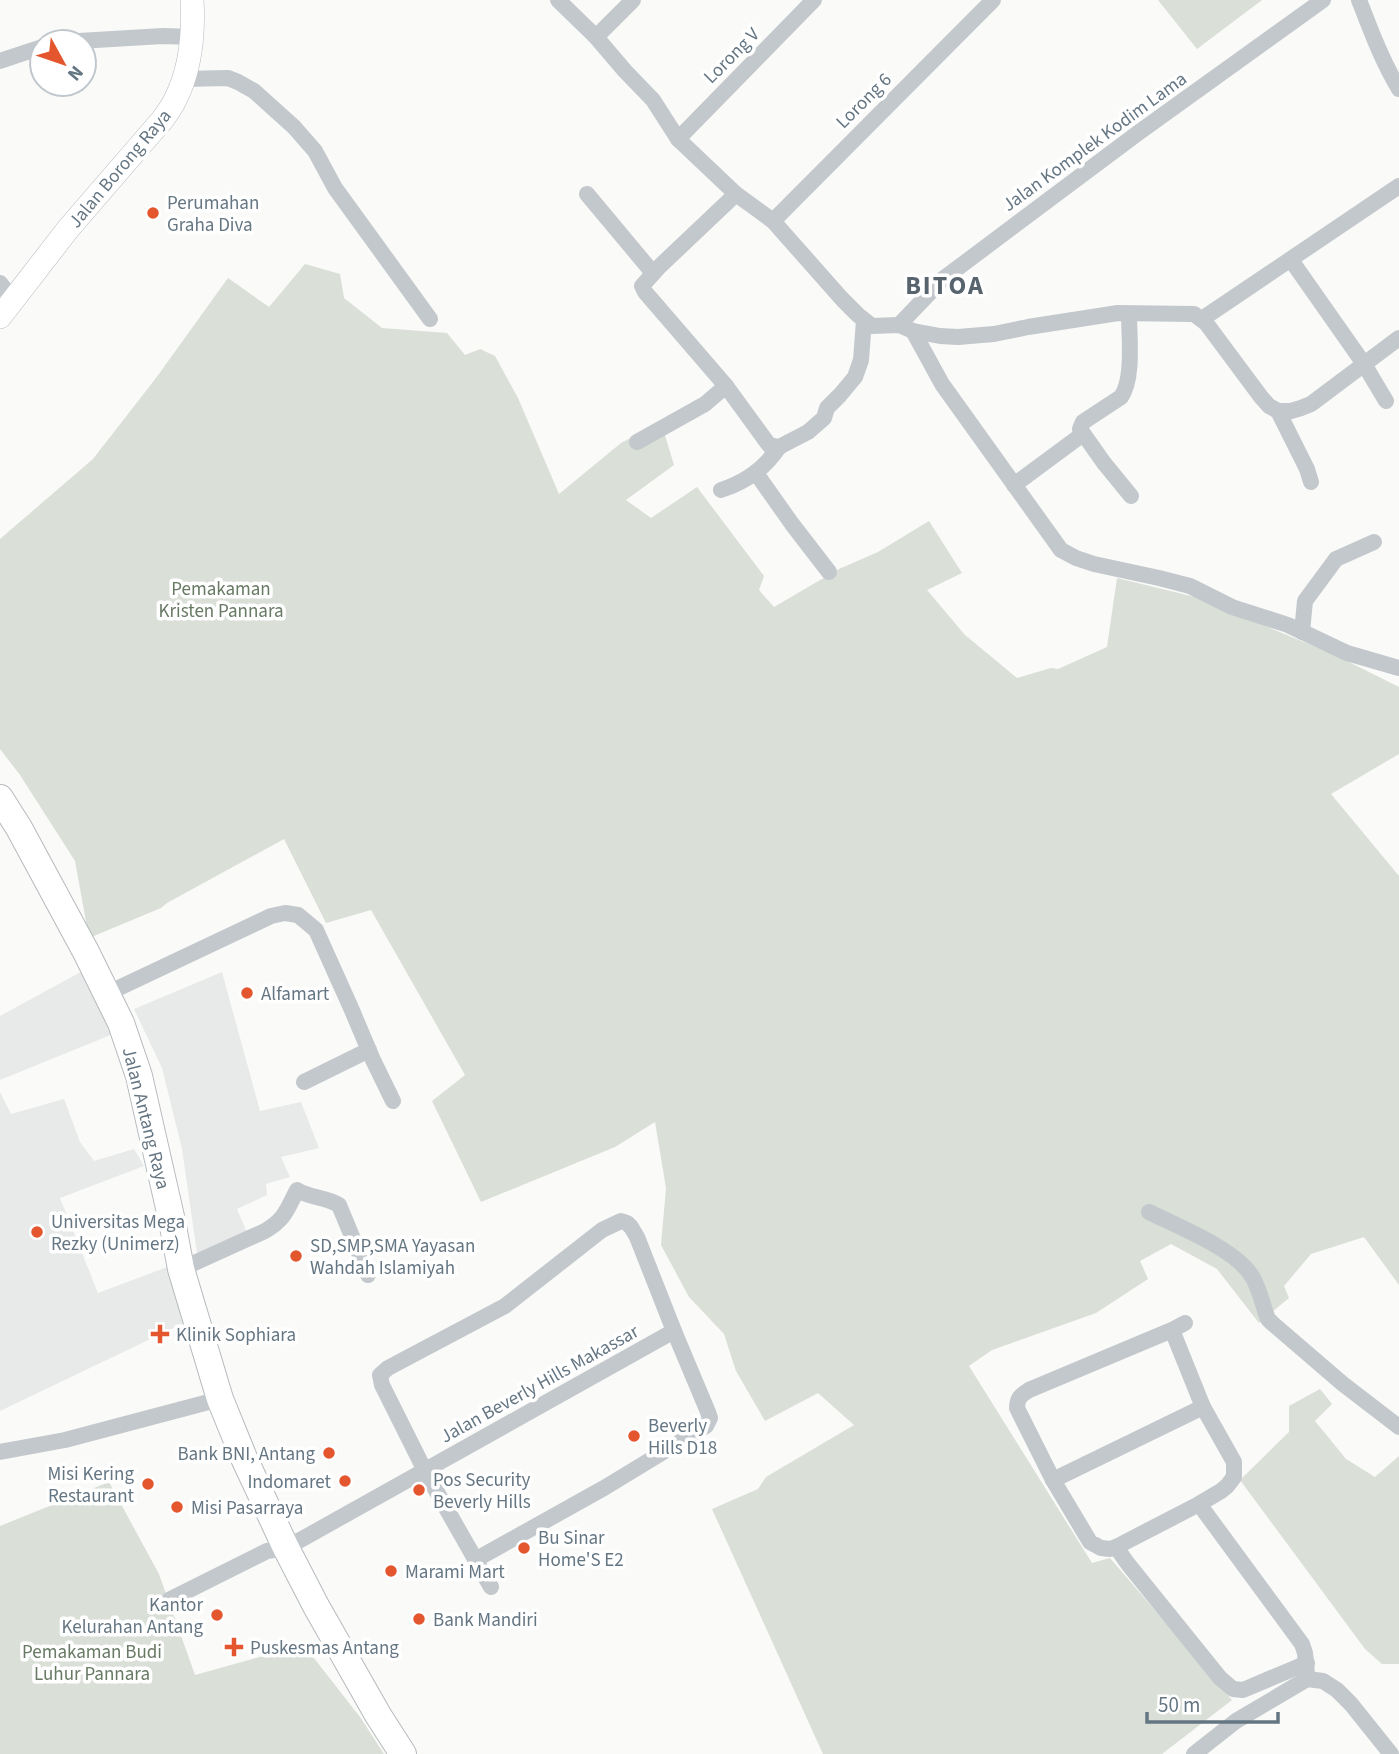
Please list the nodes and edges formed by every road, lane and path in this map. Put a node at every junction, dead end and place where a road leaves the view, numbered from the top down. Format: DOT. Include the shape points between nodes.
graph roads {
  1 [pos="192,0"];
  2 [pos="558,0"];
  3 [pos="633,0"];
  4 [pos="814,0"];
  5 [pos="1323,0"];
  6 [pos="1359,0"];
  7 [pos="984,3"];
  8 [pos="193,37"];
  9 [pos="596,37"];
  10 [pos="98,40"];
  11 [pos="28,52"];
  12 [pos="0,61"];
  13 [pos="183,79"];
  14 [pos="1399,89"];
  15 [pos="678,139"];
  16 [pos="1399,186"];
  17 [pos="587,194"];
  18 [pos="736,194"];
  19 [pos="773,221"];
  20 [pos="1291,260"];
  21 [pos="653,273"];
  22 [pos="4,300"];
  23 [pos="1129,314"];
  24 [pos="430,319"];
  25 [pos="1202,319"];
  26 [pos="864,320"];
  27 [pos="906,328"];
  28 [pos="1399,338"];
  29 [pos="1364,364"];
  30 [pos="726,386"];
  31 [pos="1386,401"];
  32 [pos="1278,411"];
  33 [pos="1083,434"];
  34 [pos="637,442"];
  35 [pos="779,447"];
  36 [pos="756,473"];
  37 [pos="1311,482"];
  38 [pos="1014,485"];
  39 [pos="721,490"];
  40 [pos="1131,496"];
  41 [pos="1374,542"];
  42 [pos="829,572"];
  43 [pos="1302,632"];
  44 [pos="1399,668"];
  45 [pos="0,798"];
  46 [pos="106,994"];
  47 [pos="369,1050"];
  48 [pos="304,1082"];
  49 [pos="393,1101"];
  50 [pos="1149,1212"];
  51 [pos="181,1269"];
  52 [pos="368,1275"];
  53 [pos="674,1331"];
  54 [pos="219,1399"];
  55 [pos="1203,1407"];
  56 [pos="1399,1427"];
  57 [pos="0,1452"];
  58 [pos="425,1471"];
  59 [pos="1053,1480"];
  60 [pos="1199,1504"];
  61 [pos="1116,1547"];
  62 [pos="286,1548"];
  63 [pos="475,1560"];
  64 [pos="491,1587"];
  65 [pos="169,1600"];
  66 [pos="1307,1671"];
  67 [pos="403,1754"];
  68 [pos="1194,1754"];
  69 [pos="1391,1754"];
  1 -- 8 [label="main road, Jalan Borong Raya"];
  2 -- 9 [label="street"];
  3 -- 9 [label="street"];
  4 -- 15 [label="street, Lorong V"];
  5 -- 27 [label="street, Jalan Komplek Kodim Lama" via="943,279"];
  6 -- 14 [label="street"];
  7 -- 19 [label="street, Lorong 6"];
  8 -- 10 [label="street"];
  8 -- 13 [label="main road, Jalan Borong Raya"];
  9 -- 15 [label="street" via="653,100"];
  11 -- 12 [label="street"];
  13 -- 22 [label="main road, Jalan Borong Raya" via="163,119"];
  13 -- 24 [label="street" via="238,82 294,127"];
  15 -- 18 [label="street"];
  16 -- 20 [label="street"];
  17 -- 21 [label="street"];
  18 -- 19 [label="street"];
  18 -- 21 [label="street"];
  19 -- 26 [label="street"];
  20 -- 25 [label="street"];
  20 -- 29 [label="street"];
  21 -- 30 [label="street" via="642,286 645,292"];
  23 -- 25 [label="street" via="1194,314"];
  23 -- 27 [label="street" via="958,337"];
  23 -- 33 [label="street" via="1125,392 1083,422"];
  25 -- 32 [label="street" via="1261,397"];
  26 -- 27 [label="street" via="872,326"];
  26 -- 35 [label="street" via="855,377 827,408 824,418"];
  27 -- 38 [label="street"];
  28 -- 29 [label="street"];
  29 -- 31 [label="street"];
  29 -- 32 [label="street" via="1311,404"];
  30 -- 34 [label="street" via="705,404"];
  30 -- 35 [label="street" via="769,445"];
  32 -- 37 [label="street"];
  33 -- 38 [label="street"];
  33 -- 40 [label="street"];
  35 -- 36 [label="street"];
  36 -- 39 [label="street"];
  36 -- 42 [label="street"];
  38 -- 43 [label="street" via="1061,550 1076,558 1190,586"];
  41 -- 43 [label="street" via="1336,559 1305,601"];
  43 -- 44 [label="street" via="1348,653"];
  45 -- 46 [label="main road, Jalan Antang Raya"];
  46 -- 47 [label="street" via="271,916 298,915 316,930"];
  46 -- 51 [label="main road, Jalan Antang Raya" via="139,1076"];
  47 -- 48 [label="street"];
  47 -- 49 [label="street"];
  50 -- 56 [label="street" via="1235,1257 1255,1280 1268,1319"];
  51 -- 52 [label="street" via="275,1225 297,1190 339,1205"];
  51 -- 54 [label="main road, Jalan Antang Raya"];
  53 -- 58 [label="street, Jalan Beverly Hills Makassar"];
  53 -- 58 [label="street" via="631,1227 621,1221 602,1230 505,1306 382,1373 382,1385"];
  53 -- 63 [label="street" via="708,1412 706,1426"];
  54 -- 57 [label="street" via="65,1440"];
  54 -- 62 [label="main road, Jalan Antang Raya"];
  55 -- 59 [label="street"];
  55 -- 59 [label="street" via="1178,1326 1029,1390 1019,1397 1017,1408"];
  55 -- 60 [label="street" via="1235,1471 1227,1486"];
  58 -- 62 [label="street, Jalan Beverly Hills Makassar"];
  58 -- 63 [label="street"];
  59 -- 61 [label="street" via="1090,1542 1101,1548"];
  60 -- 61 [label="street"];
  60 -- 66 [label="street" via="1301,1644"];
  61 -- 66 [label="street" via="1233,1689"];
  62 -- 65 [label="street, Jalan Beverly Hills Makassar" via="267,1551"];
  62 -- 67 [label="main road, Jalan Antang Raya"];
  63 -- 64 [label="street"];
  66 -- 68 [label="street"];
  66 -- 69 [label="street" via="1338,1690"];
}
